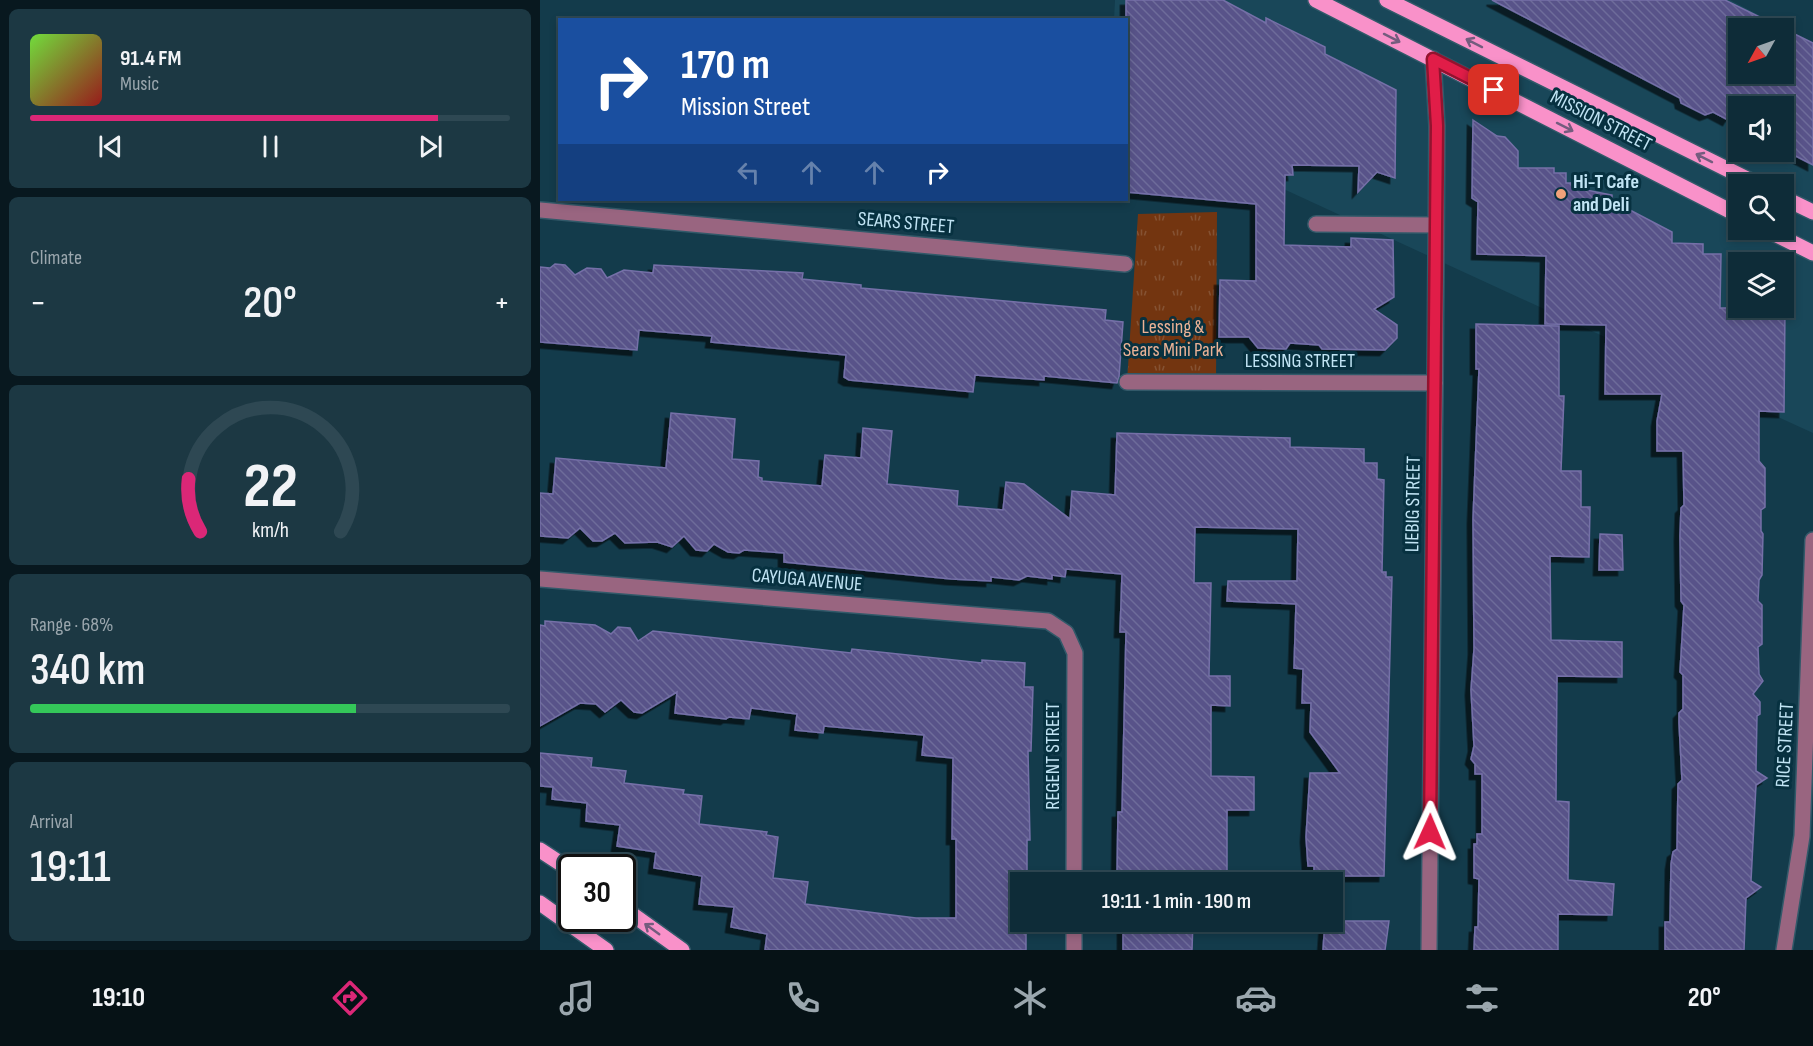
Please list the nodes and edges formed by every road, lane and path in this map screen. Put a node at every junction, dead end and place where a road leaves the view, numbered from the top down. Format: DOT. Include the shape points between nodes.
graph roads {
  1 [pos="1316,0"];
  2 [pos="1388,0"];
  3 [pos="1340,6"];
  4 [pos="1433,59"];
  5 [pos="1737,174"];
  6 [pos="1794,203"];
  7 [pos="540,210"];
  8 [pos="1728,210"];
  9 [pos="1813,212"];
  10 [pos="1316,224"];
  11 [pos="1435,225"];
  12 [pos="1787,240"];
  13 [pos="1813,253"];
  14 [pos="1125,264"];
  15 [pos="1127,382"];
  16 [pos="1436,383"];
  17 [pos="1813,540"];
  18 [pos="540,579"];
  19 [pos="1066,633"];
  20 [pos="540,850"];
  21 [pos="558,862"];
  22 [pos="1074,872"];
  23 [pos="540,903"];
  24 [pos="636,917"];
  25 [pos="1074,932"];
  26 [pos="606,950"];
  27 [pos="682,950"];
  28 [pos="1074,950"];
  29 [pos="1429,950"];
  30 [pos="1784,950"];
  1 -- 3 [label="main road, MISSION STREET"];
  5 -- 2 [label="main road, MISSION STREET, one-way"];
  3 -- 4 [label="main road, MISSION STREET, one-way"];
  4 -- 8 [label="main road, MISSION STREET, one-way"];
  4 -- 11 [label="street, LIEBIG STREET" via="1437,126"];
  6 -- 9 [label="main road"];
  7 -- 14 [label="street, SEARS STREET"];
  10 -- 11 [label="street"];
  11 -- 16 [label="street, LIEBIG STREET"];
  12 -- 13 [label="main road"];
  15 -- 16 [label="street, LESSING STREET"];
  16 -- 29 [label="street, LIEBIG STREET"];
  17 -- 30 [label="street, RICE STREET" via="1802,836"];
  18 -- 19 [label="street, CAYUGA AVENUE" via="1048,621"];
  19 -- 22 [label="street, REGENT STREET" via="1075,653"];
  20 -- 21 [label="main road"];
  23 -- 26 [label="main road"];
  27 -- 24 [label="main road, one-way"];
  25 -- 28 [label="street"];
}
